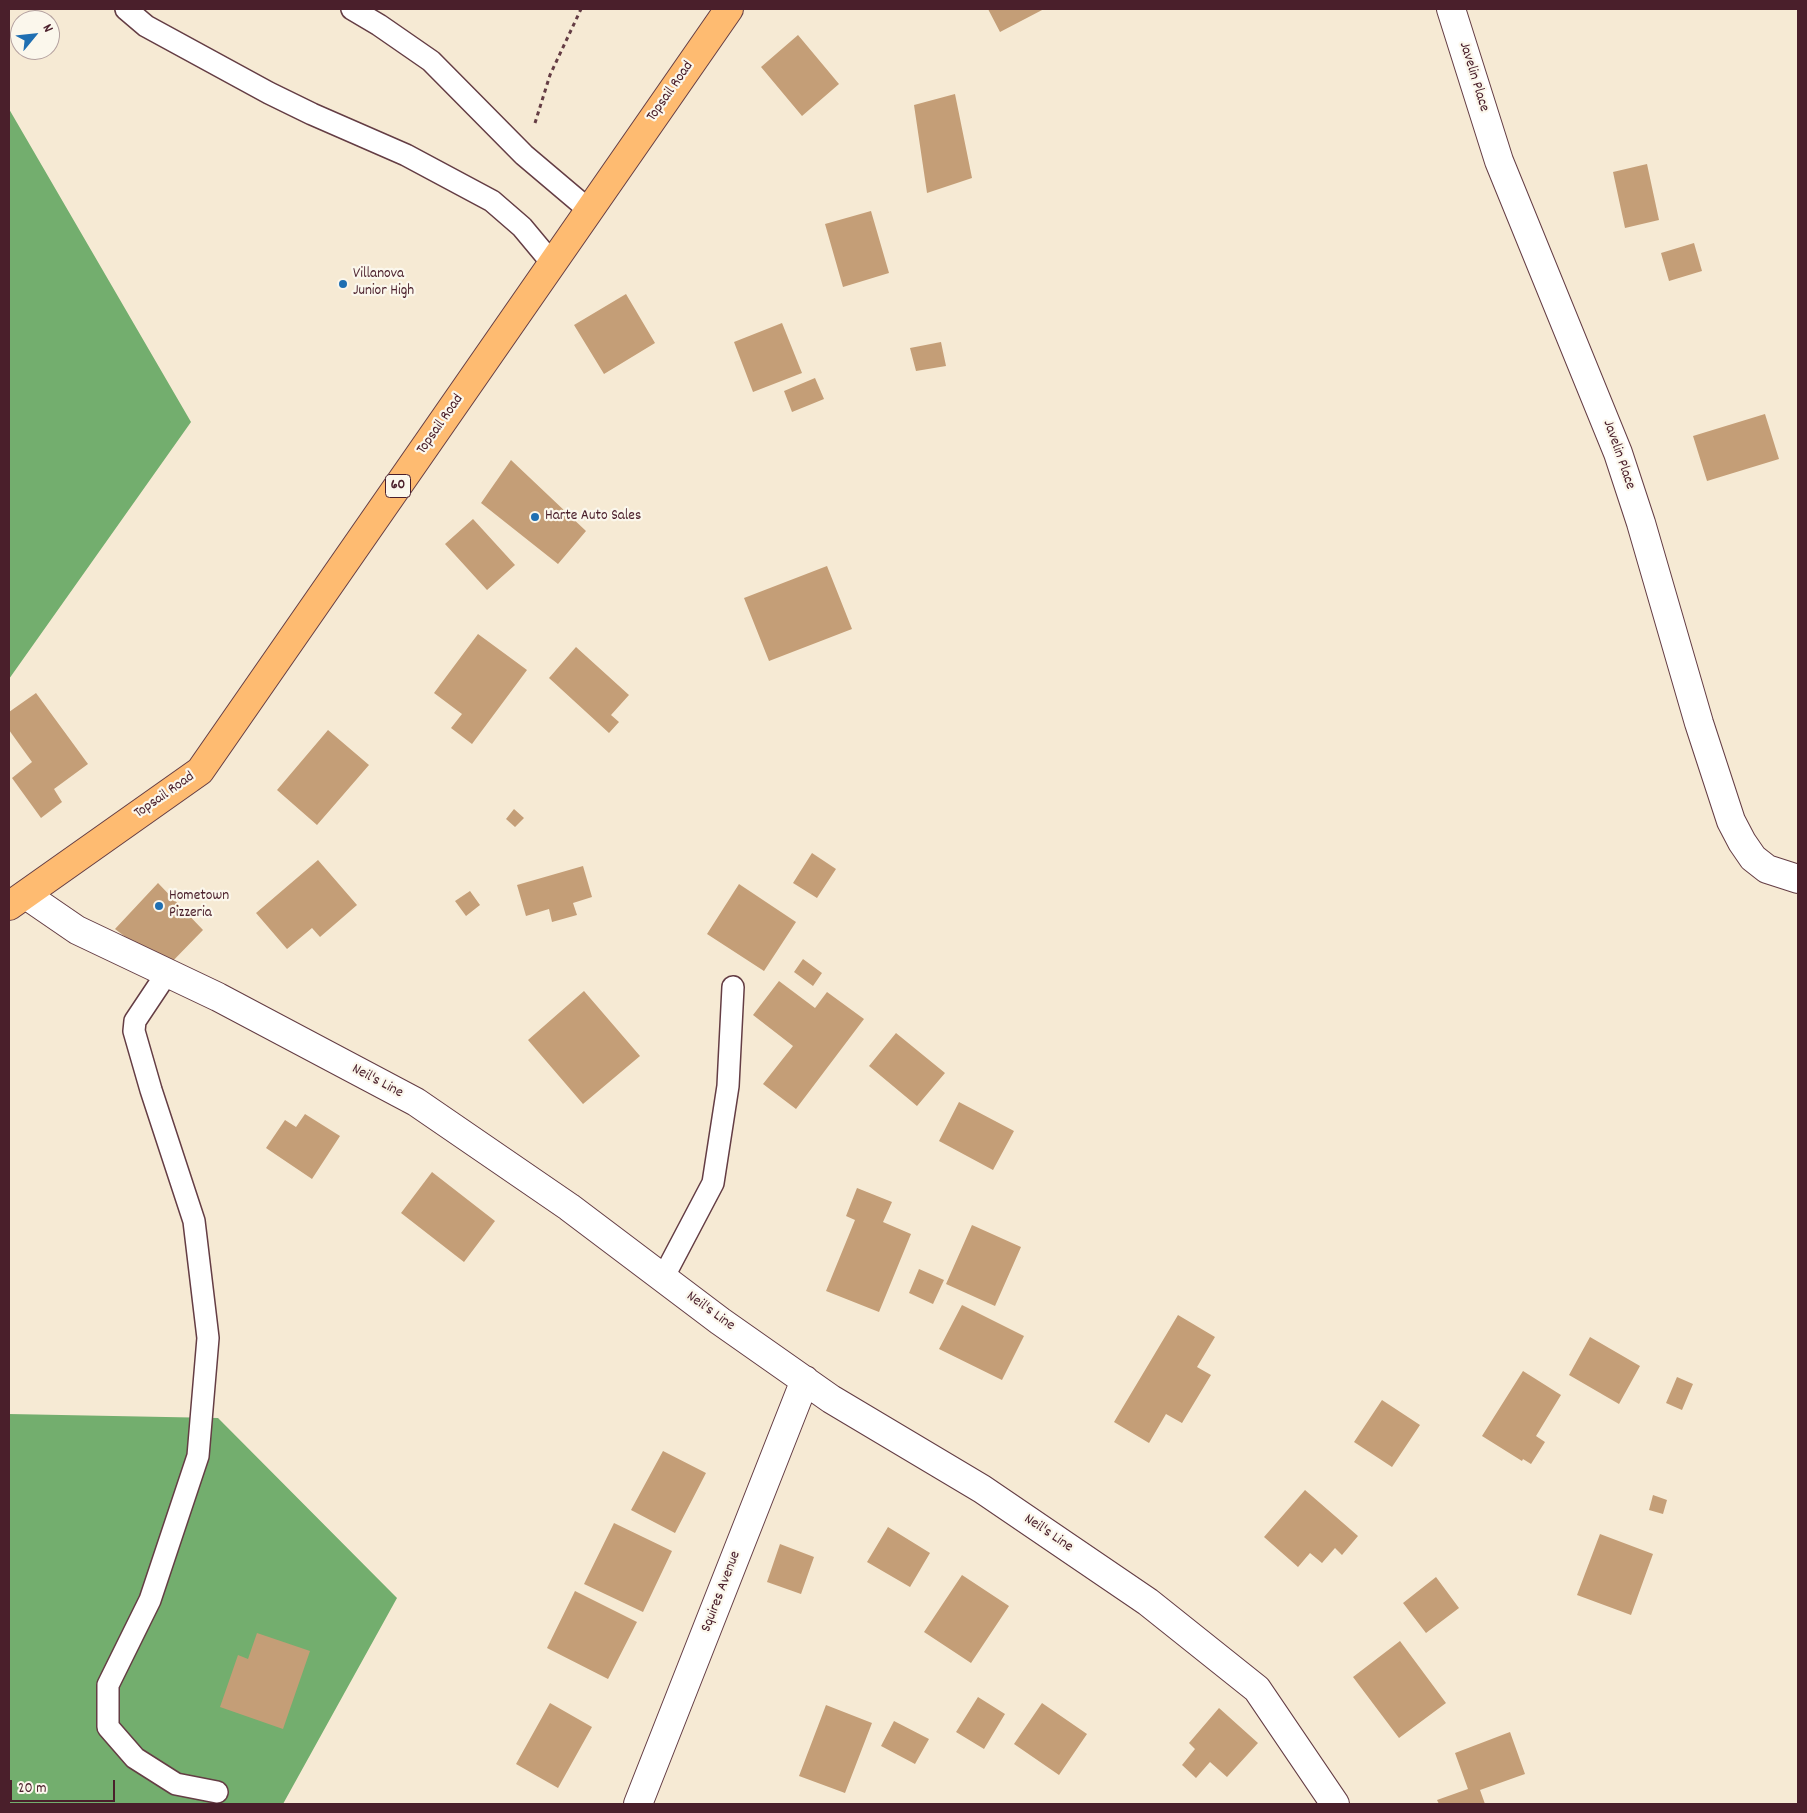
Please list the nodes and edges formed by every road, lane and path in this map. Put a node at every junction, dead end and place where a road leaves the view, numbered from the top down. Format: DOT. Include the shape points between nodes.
graph roads {
  1 [pos="126,9"];
  2 [pos="352,9"];
  3 [pos="581,9"];
  4 [pos="729,9"];
  5 [pos="1451,9"];
  6 [pos="524,155"];
  7 [pos="589,210"];
  8 [pos="552,263"];
  9 [pos="1798,879"];
  10 [pos="17,901"];
  11 [pos="167,973"];
  12 [pos="733,987"];
  13 [pos="663,1278"];
  14 [pos="804,1380"];
  15 [pos="217,1792"];
  16 [pos="638,1804"];
  17 [pos="1335,1804"];
  1 -- 8 [label="lane" via="146,26 269,94 406,155 492,201 522,227"];
  2 -- 6 [label="lane" via="431,61"];
  3 -- 6 [label="path" via="550,76"];
  4 -- 7 [label="main road, Topsail Road / 60"];
  5 -- 9 [label="street, Javelin Place" via="1499,161 1618,453 1701,732 1731,821 1753,858 1767,869"];
  6 -- 7 [label="lane"];
  7 -- 8 [label="main road, Topsail Road / 60"];
  8 -- 10 [label="main road, Topsail Road / 60" via="200,772"];
  10 -- 11 [label="street, Neil's Line"];
  11 -- 13 [label="street, Neil's Line" via="416,1102 569,1207"];
  11 -- 15 [label="lane" via="135,1021 134,1031 194,1221 208,1338 198,1456 150,1600 108,1685 108,1727 135,1758 176,1784"];
  12 -- 13 [label="lane" via="728,1086 713,1183"];
  13 -- 14 [label="street, Neil's Line"];
  14 -- 16 [label="street, Squires Avenue"];
  14 -- 17 [label="street, Neil's Line" via="982,1489 1148,1602 1257,1690"];
}
